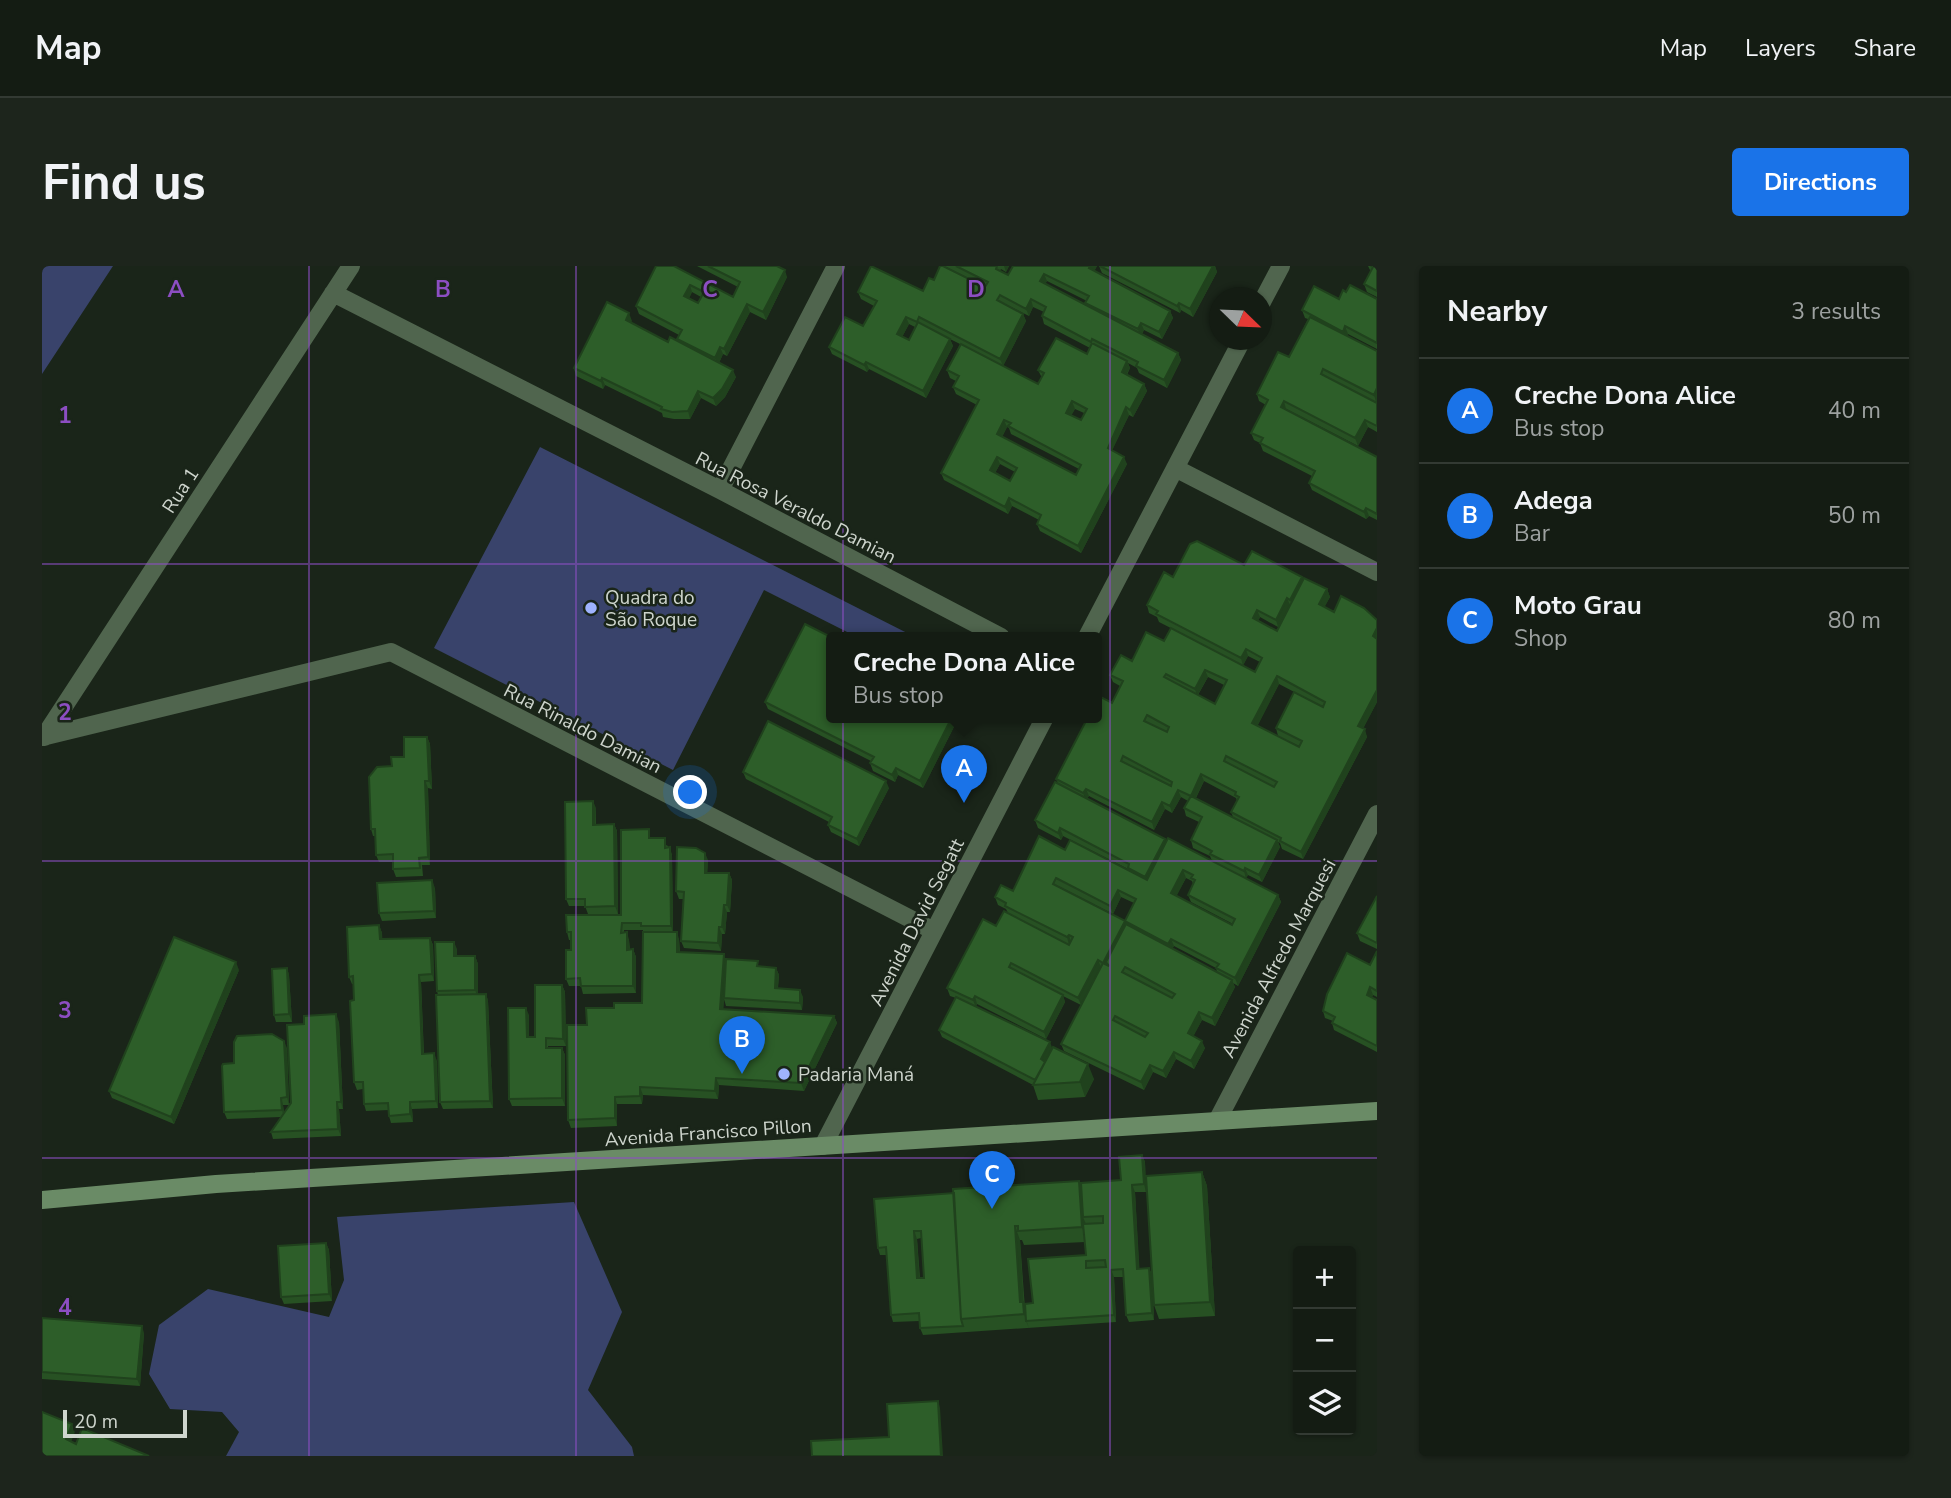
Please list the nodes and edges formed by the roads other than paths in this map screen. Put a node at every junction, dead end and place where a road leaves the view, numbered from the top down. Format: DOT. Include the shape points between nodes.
graph roads {
  1 [pos="351,266"];
  2 [pos="836,266"];
  3 [pos="1280,266"];
  4 [pos="1270,287"];
  5 [pos="333,293"];
  6 [pos="1237,350"];
  7 [pos="1175,468"];
  8 [pos="720,490"];
  9 [pos="1377,572"];
  10 [pos="991,632"];
  11 [pos="1090,632"];
  12 [pos="1042,723"];
  13 [pos="43,737"];
  14 [pos="1377,814"];
  15 [pos="934,931"];
  16 [pos="1377,1111"];
  17 [pos="1217,1121"];
  18 [pos="823,1146"];
  19 [pos="42,1200"];
  1 -- 5 [label="street, Rua 1"];
  2 -- 8 [label="street"];
  3 -- 4 [label="street"];
  5 -- 8 [label="street, Rua Rosa Veraldo Damian"];
  5 -- 13 [label="street, Rua 1"];
  6 -- 7 [label="street"];
  7 -- 9 [label="street"];
  7 -- 11 [label="street"];
  8 -- 10 [label="street, Rua Rosa Veraldo Damian"];
  12 -- 15 [label="street, Avenida David Segatt"];
  13 -- 15 [label="street, Rua Rinaldo Damian" via="391,652"];
  14 -- 17 [label="street, Avenida Alfredo Marquesi"];
  15 -- 18 [label="street, Avenida David Segatt"];
  16 -- 17 [label="main road, Avenida Francisco Pillon"];
  17 -- 18 [label="main road, Avenida Francisco Pillon"];
  18 -- 19 [label="main road, Avenida Francisco Pillon" via="216,1184"];
}
